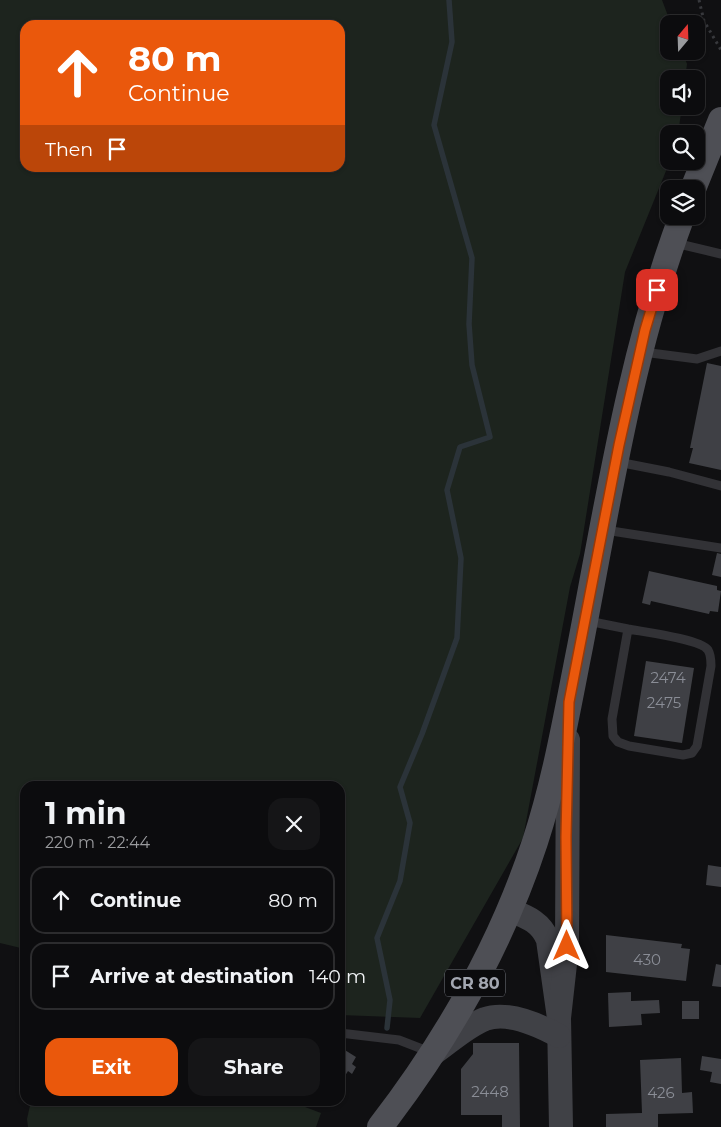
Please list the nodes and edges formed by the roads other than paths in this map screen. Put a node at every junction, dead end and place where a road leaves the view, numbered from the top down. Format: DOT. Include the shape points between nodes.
graph roads {
  1 [pos="721,120"];
  2 [pos="696,180"];
  3 [pos="679,225"];
  4 [pos="672,242"];
  5 [pos="721,254"];
  6 [pos="640,352"];
  7 [pos="721,352"];
  8 [pos="615,462"];
  9 [pos="721,486"];
  10 [pos="602,530"];
  11 [pos="721,548"];
  12 [pos="585,621"];
  13 [pos="628,629"];
  14 [pos="569,702"];
  15 [pos="510,910"];
  16 [pos="559,1027"];
  17 [pos="345,1033"];
  18 [pos="434,1053"];
  19 [pos="380,1127"];
  20 [pos="561,1127"];
  1 -- 2 [label="main road"];
  3 -- 4 [label="main road, CR 80"];
  4 -- 5 [label="lane"];
  4 -- 6 [label="main road, CR 80"];
  6 -- 7 [label="lane" via="696,359"];
  6 -- 8 [label="main road, CR 80"];
  8 -- 9 [label="lane"];
  8 -- 10 [label="main road, CR 80"];
  10 -- 11 [label="lane"];
  10 -- 12 [label="main road, CR 80"];
  12 -- 13 [label="lane"];
  12 -- 14 [label="main road, CR 80"];
  13 -- 13 [label="lane" via="612,719 613,736 629,746 683,755 692,753 697,746 711,666 708,649 689,640"];
  14 -- 15 [label="main road, CR 80" via="548,800"];
  14 -- 16 [label="main road" via="567,946"];
  15 -- 16 [label="main road" via="537,922 546,933"];
  15 -- 18 [label="main road, CR 80" via="474,984"];
  16 -- 18 [label="main road" via="511,1018 488,1018"];
  16 -- 20 [label="main road"];
  17 -- 18 [label="lane" via="399,1040"];
  18 -- 19 [label="main road, CR 80"];
}
